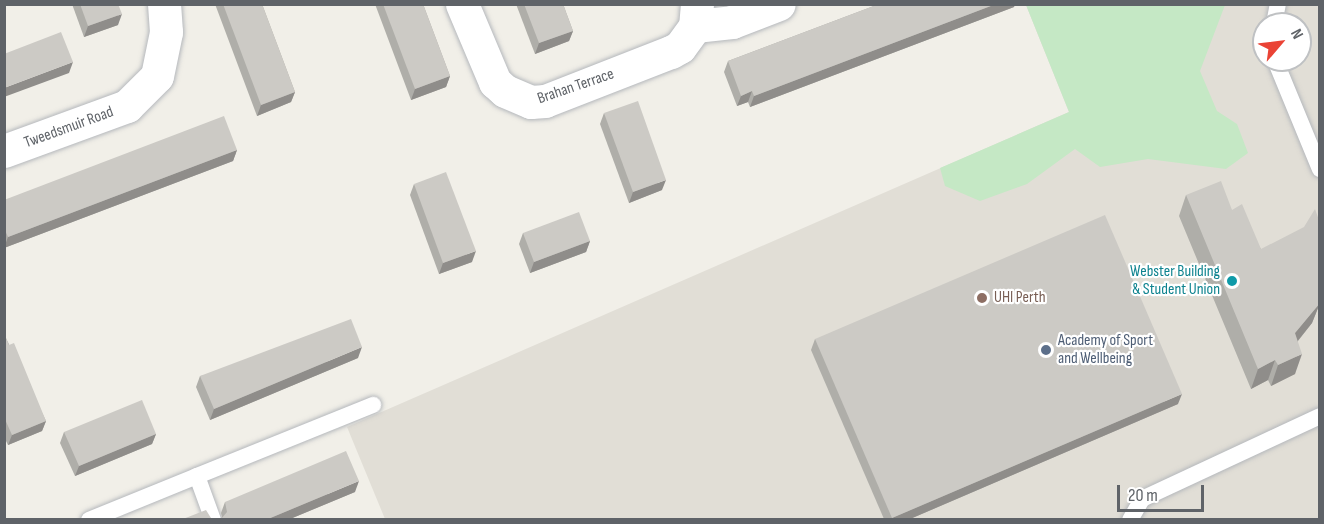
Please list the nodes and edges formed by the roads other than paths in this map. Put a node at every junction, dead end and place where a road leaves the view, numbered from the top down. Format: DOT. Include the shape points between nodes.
graph roads {
  1 [pos="164,4"];
  2 [pos="462,4"];
  3 [pos="779,4"];
  4 [pos="696,15"];
  5 [pos="1280,72"];
  6 [pos="4,152"];
  7 [pos="1320,169"];
  8 [pos="373,405"];
  9 [pos="1320,416"];
  10 [pos="196,476"];
  11 [pos="89,519"];
  12 [pos="213,519"];
  13 [pos="1130,519"];
  1 -- 6 [label="street, Tweedsmuir Road" via="166,33 157,75 128,106"];
  2 -- 4 [label="street, Brahan Terrace" via="495,82 505,91 531,102 545,101 671,52 680,47"];
  3 -- 4 [label="street" via="732,22"];
  5 -- 7 [label="lane"];
  8 -- 10 [label="lane"];
  9 -- 13 [label="lane" via="1142,500"];
  10 -- 11 [label="lane"];
  10 -- 12 [label="lane"];
}
